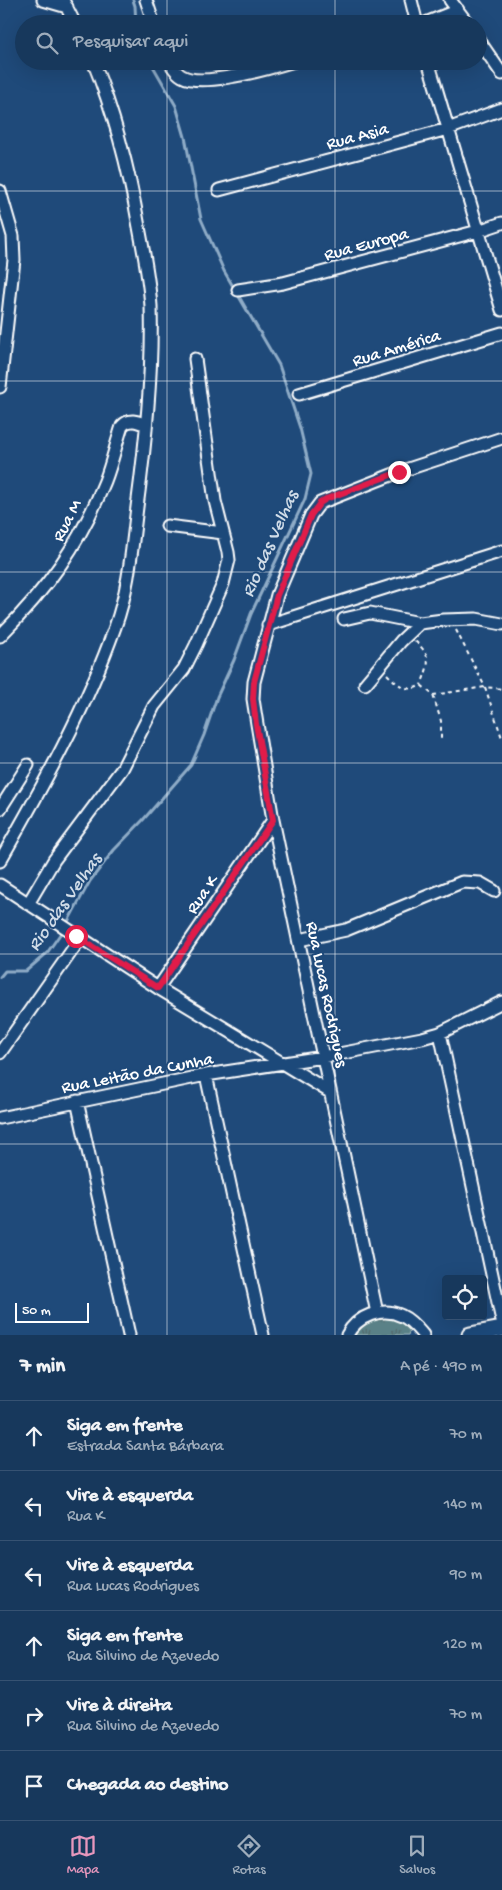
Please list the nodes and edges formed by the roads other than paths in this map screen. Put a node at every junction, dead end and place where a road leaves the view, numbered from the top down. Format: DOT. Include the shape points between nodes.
graph roads {
  1 [pos="43,0"];
  2 [pos="146,0"];
  3 [pos="411,0"];
  4 [pos="450,0"];
  5 [pos="65,4"];
  6 [pos="458,10"];
  7 [pos="71,15"];
  8 [pos="151,15"];
  9 [pos="415,15"];
  10 [pos="446,15"];
  11 [pos="462,15"];
  12 [pos="487,52"];
  13 [pos="96,70"];
  14 [pos="175,70"];
  15 [pos="264,70"];
  16 [pos="431,70"];
  17 [pos="502,74"];
  18 [pos="502,109"];
  19 [pos="448,129"];
  20 [pos="219,190"];
  21 [pos="0,191"];
  22 [pos="502,223"];
  23 [pos="478,231"];
  24 [pos="238,290"];
  25 [pos="502,310"];
  26 [pos="502,333"];
  27 [pos="194,359"];
  28 [pos="0,388"];
  29 [pos="299,394"];
  30 [pos="146,425"];
  31 [pos="502,438"];
  32 [pos="167,526"];
  33 [pos="223,533"];
  34 [pos="502,551"];
  35 [pos="344,619"];
  36 [pos="420,623"];
  37 [pos="502,624"];
  38 [pos="268,625"];
  39 [pos="0,636"];
  40 [pos="365,684"];
  41 [pos="28,765"];
  42 [pos="0,809"];
  43 [pos="273,820"];
  44 [pos="0,861"];
  45 [pos="0,885"];
  46 [pos="494,892"];
  47 [pos="28,904"];
  48 [pos="78,937"];
  49 [pos="299,940"];
  50 [pos="158,988"];
  51 [pos="502,1002"];
  52 [pos="440,1033"];
  53 [pos="0,1053"];
  54 [pos="323,1057"];
  55 [pos="280,1062"];
  56 [pos="206,1075"];
  57 [pos="330,1092"];
  58 [pos="78,1101"];
  59 [pos="0,1118"];
  60 [pos="377,1312"];
  61 [pos="502,1321"];
  62 [pos="502,1329"];
  63 [pos="417,1332"];
  64 [pos="129,1335"];
  65 [pos="263,1335"];
  66 [pos="347,1335"];
  67 [pos="470,1335"];
  1 -- 5 [label="street"];
  2 -- 8 [label="street"];
  3 -- 9 [label="street"];
  4 -- 6 [label="street"];
  5 -- 7 [label="street"];
  6 -- 10 [label="street"];
  6 -- 11 [label="street"];
  12 -- 17 [label="street"];
  13 -- 30 [label="street" via="129,176 148,272 151,338"];
  14 -- 15 [label="street" via="192,79"];
  16 -- 19 [label="street"];
  18 -- 19 [label="street, Rua Asia"];
  19 -- 20 [label="street, Rua Asia"];
  19 -- 23 [label="street"];
  21 -- 28 [label="street" via="13,236 14,260"];
  22 -- 23 [label="street, Rua Europa"];
  23 -- 24 [label="street, Rua Europa" via="283,283"];
  23 -- 25 [label="street"];
  26 -- 29 [label="street, Rua América"];
  27 -- 33 [label="street" via="206,448"];
  30 -- 39 [label="street, Rua M" via="130,420 122,426 105,481 73,548 31,605"];
  30 -- 44 [label="street" via="128,576 116,625 75,720"];
  31 -- 38 [label="street, Rua Lucas Rodrigues" via="399,472 320,503 308,521"];
  32 -- 33 [label="street"];
  33 -- 47 [label="street" via="228,552 223,584 184,669 154,706 122,769 54,860"];
  34 -- 38 [label="street"];
  35 -- 36 [label="street" via="370,613"];
  36 -- 37 [label="street" via="476,619"];
  36 -- 40 [label="street"];
  38 -- 43 [label="street, Rua Lucas Rodrigues" via="253,699"];
  41 -- 42 [label="street"];
  43 -- 49 [label="street, Rua Lucas Rodrigues"];
  43 -- 50 [label="street, Rua K"];
  45 -- 47 [label="street"];
  46 -- 49 [label="street" via="480,883 462,882 346,930"];
  47 -- 48 [label="street"];
  48 -- 50 [label="street"];
  48 -- 53 [label="street"];
  49 -- 54 [label="street, Rua Lucas Rodrigues"];
  50 -- 55 [label="street"];
  51 -- 52 [label="street, Rua Leitão da Cunha"];
  52 -- 54 [label="street, Rua Leitão da Cunha"];
  52 -- 61 [label="street"];
  54 -- 55 [label="street, Rua Leitão da Cunha"];
  54 -- 57 [label="street, Rua Lucas Rodrigues"];
  55 -- 56 [label="street, Rua Leitão da Cunha"];
  55 -- 57 [label="street"];
  56 -- 58 [label="street, Rua Leitão da Cunha"];
  56 -- 65 [label="street"];
  57 -- 60 [label="street, Rua Lucas Rodrigues"];
  58 -- 59 [label="street, Rua Leitão da Cunha"];
  58 -- 64 [label="street"];
  60 -- 63 [label="street" via="396,1314 410,1322"];
  60 -- 66 [label="street" via="358,1322"];
  62 -- 67 [label="main road"];
}
